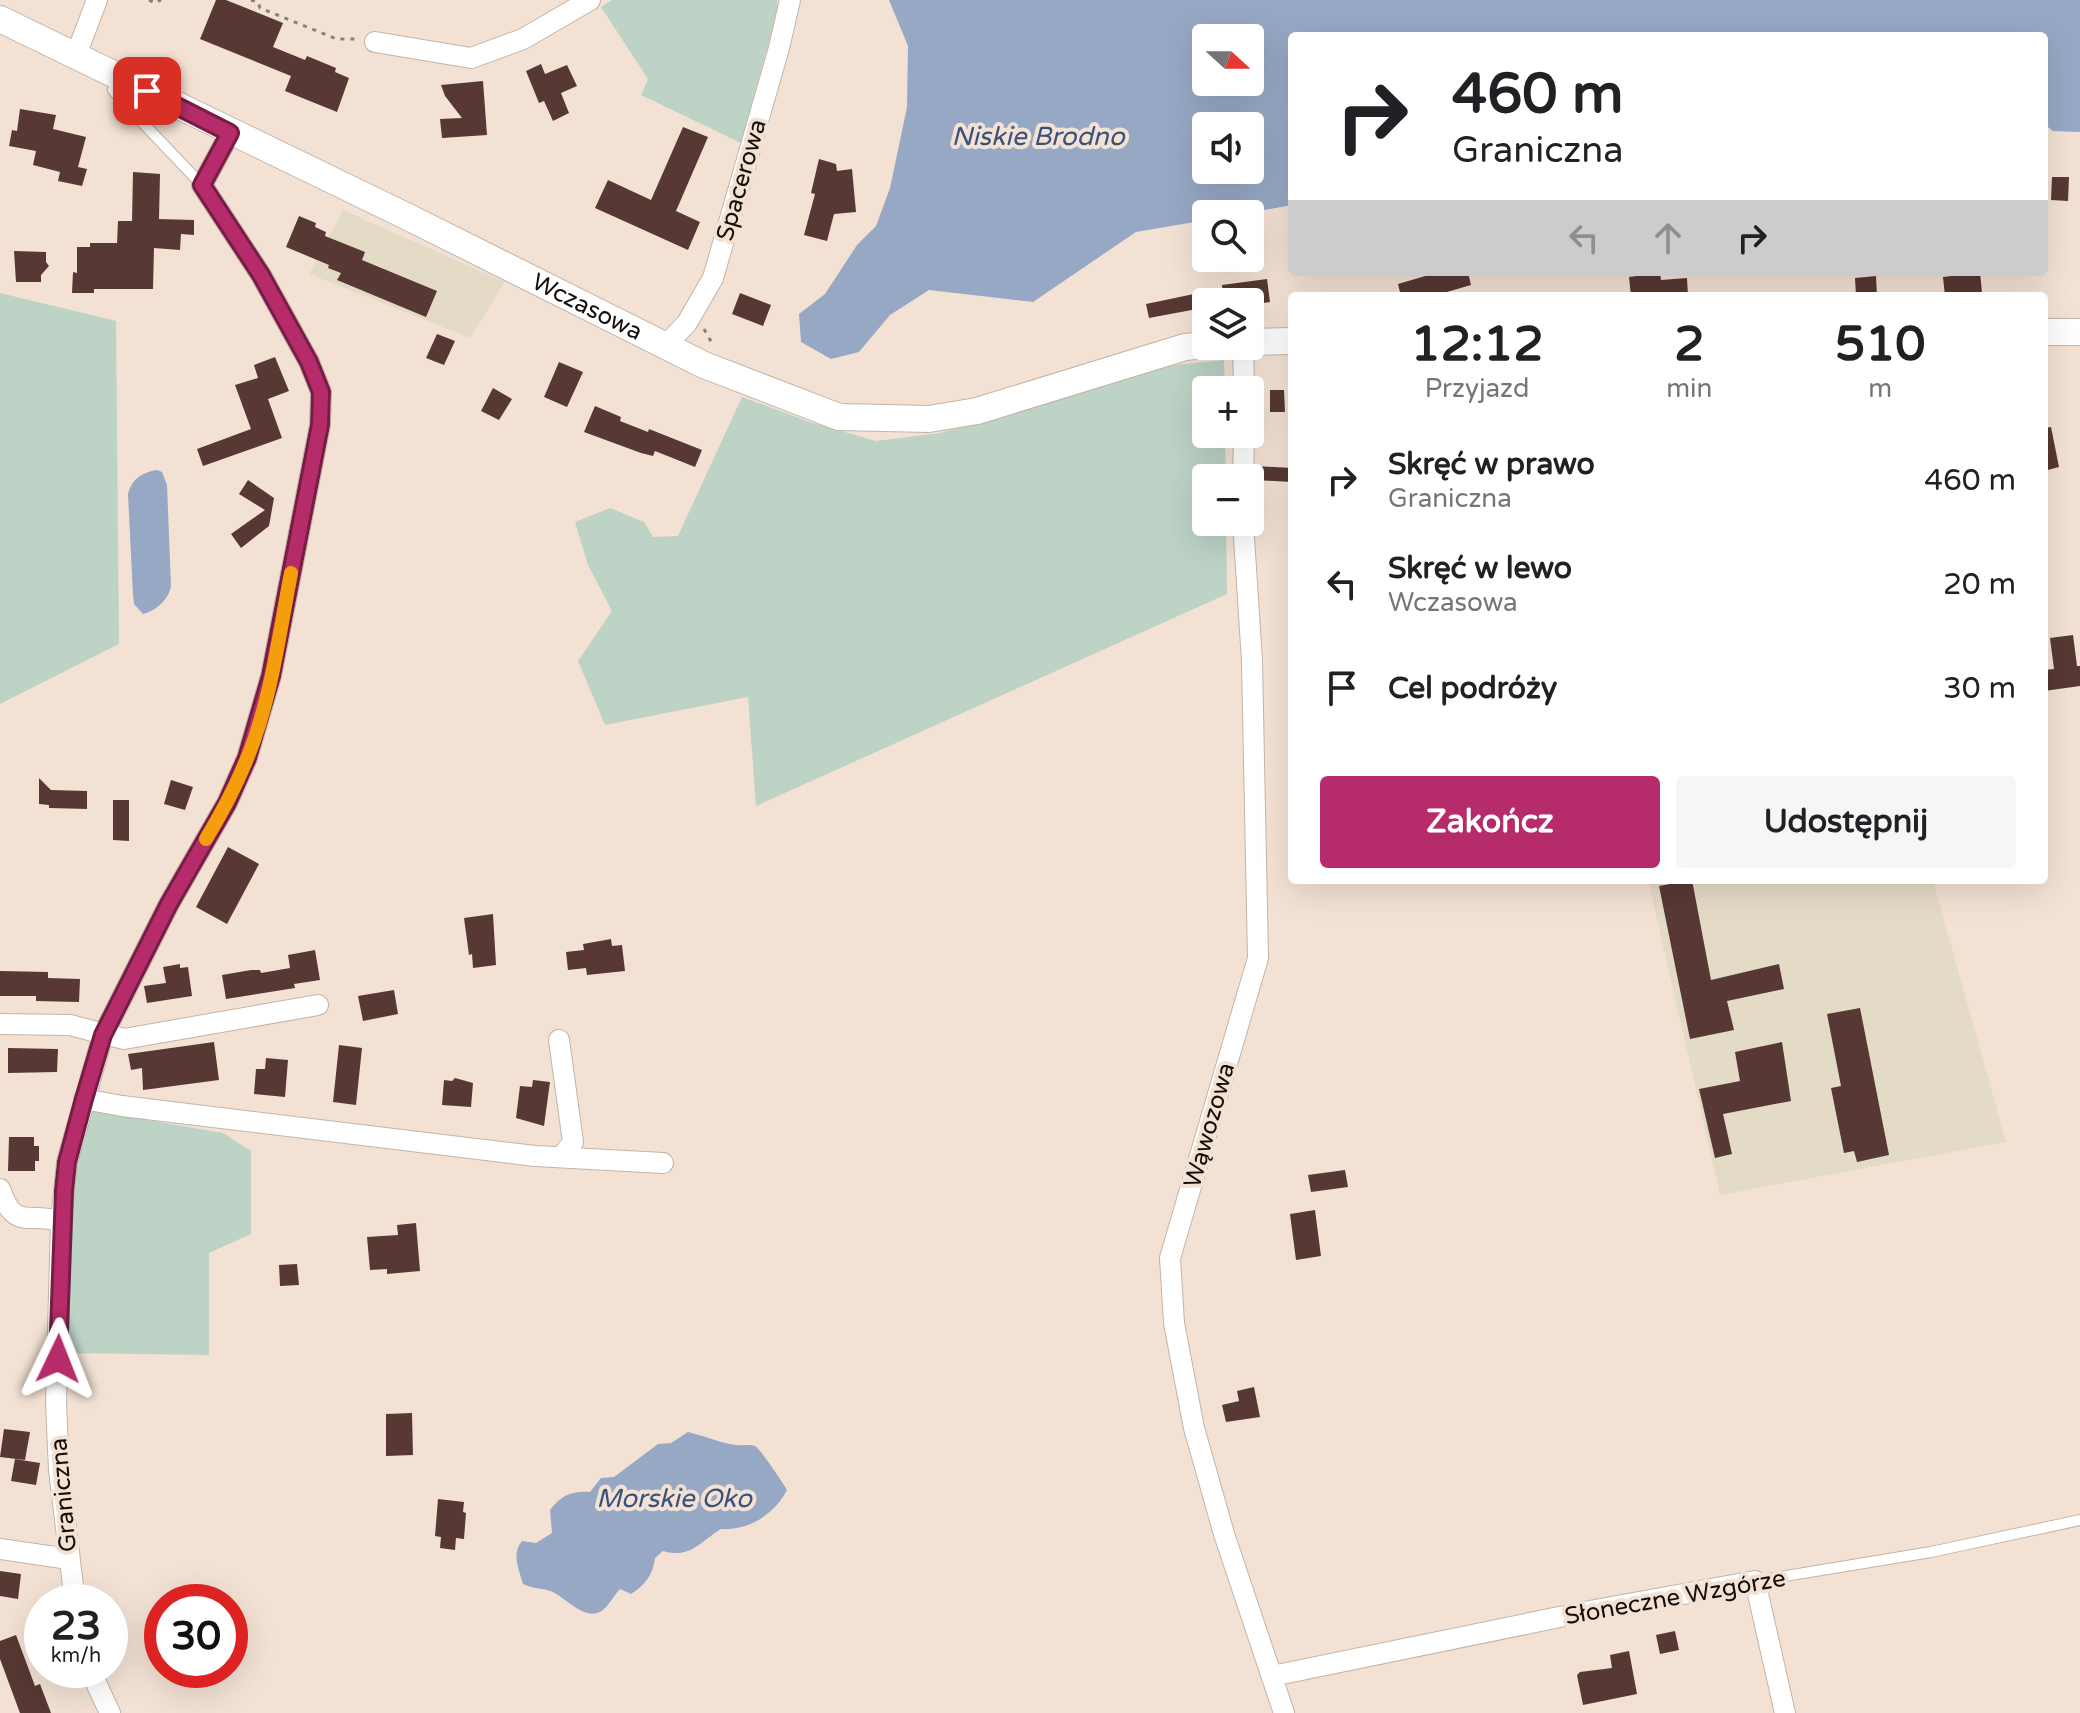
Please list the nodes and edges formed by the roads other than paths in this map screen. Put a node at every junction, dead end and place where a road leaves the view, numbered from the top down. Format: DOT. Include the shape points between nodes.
graph roads {
  1 [pos="97,0"];
  2 [pos="590,0"];
  3 [pos="790,0"];
  4 [pos="0,19"];
  5 [pos="375,42"];
  6 [pos="76,55"];
  7 [pos="119,77"];
  8 [pos="230,133"];
  9 [pos="202,185"];
  10 [pos="2048,332"];
  11 [pos="2080,332"];
  12 [pos="1288,341"];
  13 [pos="1264,342"];
  14 [pos="665,346"];
  15 [pos="1192,346"];
  16 [pos="1244,536"];
  17 [pos="318,1005"];
  18 [pos="0,1024"];
  19 [pos="103,1035"];
  20 [pos="559,1040"];
  21 [pos="84,1099"];
  22 [pos="561,1157"];
  23 [pos="663,1163"];
  24 [pos="0,1189"];
  25 [pos="61,1221"];
  26 [pos="2080,1520"];
  27 [pos="0,1549"];
  28 [pos="69,1559"];
  29 [pos="1755,1581"];
  30 [pos="72,1584"];
  31 [pos="1272,1676"];
  32 [pos="98,1688"];
  33 [pos="110,1713"];
  34 [pos="1284,1713"];
  35 [pos="1785,1713"];
  1 -- 6 [label="street"];
  2 -- 5 [label="street" via="523,39 471,58"];
  3 -- 14 [label="street, Spacerowa" via="713,278"];
  4 -- 6 [label="street, Wczasowa"];
  6 -- 7 [label="street, Wczasowa"];
  7 -- 8 [label="street, Wczasowa"];
  7 -- 9 [label="lane" via="113,90"];
  8 -- 9 [label="street"];
  8 -- 14 [label="street, Wczasowa"];
  9 -- 19 [label="street, Graniczna" via="309,362 321,392 320,425 271,676 247,758"];
  10 -- 11 [label="street"];
  12 -- 13 [label="street"];
  14 -- 15 [label="street, Wczasowa" via="839,417 929,419 977,411"];
  16 -- 31 [label="street, Wąwozowa" via="1253,676 1258,958 1170,1258 1174,1323 1194,1428"];
  17 -- 19 [label="street" via="124,1039"];
  18 -- 19 [label="street" via="70,1025"];
  19 -- 21 [label="street, Graniczna"];
  20 -- 22 [label="street" via="573,1142"];
  21 -- 22 [label="street"];
  21 -- 25 [label="street, Graniczna" via="67,1162"];
  22 -- 23 [label="street"];
  24 -- 25 [label="street" via="12,1214"];
  25 -- 28 [label="street, Graniczna" via="56,1403"];
  26 -- 29 [label="lane, Słoneczne Wzgórze"];
  27 -- 28 [label="street"];
  28 -- 30 [label="street, Graniczna"];
  29 -- 31 [label="street, Słoneczne Wzgórze"];
  29 -- 35 [label="street"];
  31 -- 34 [label="street, Wąwozowa"];
  32 -- 33 [label="street"];
}
